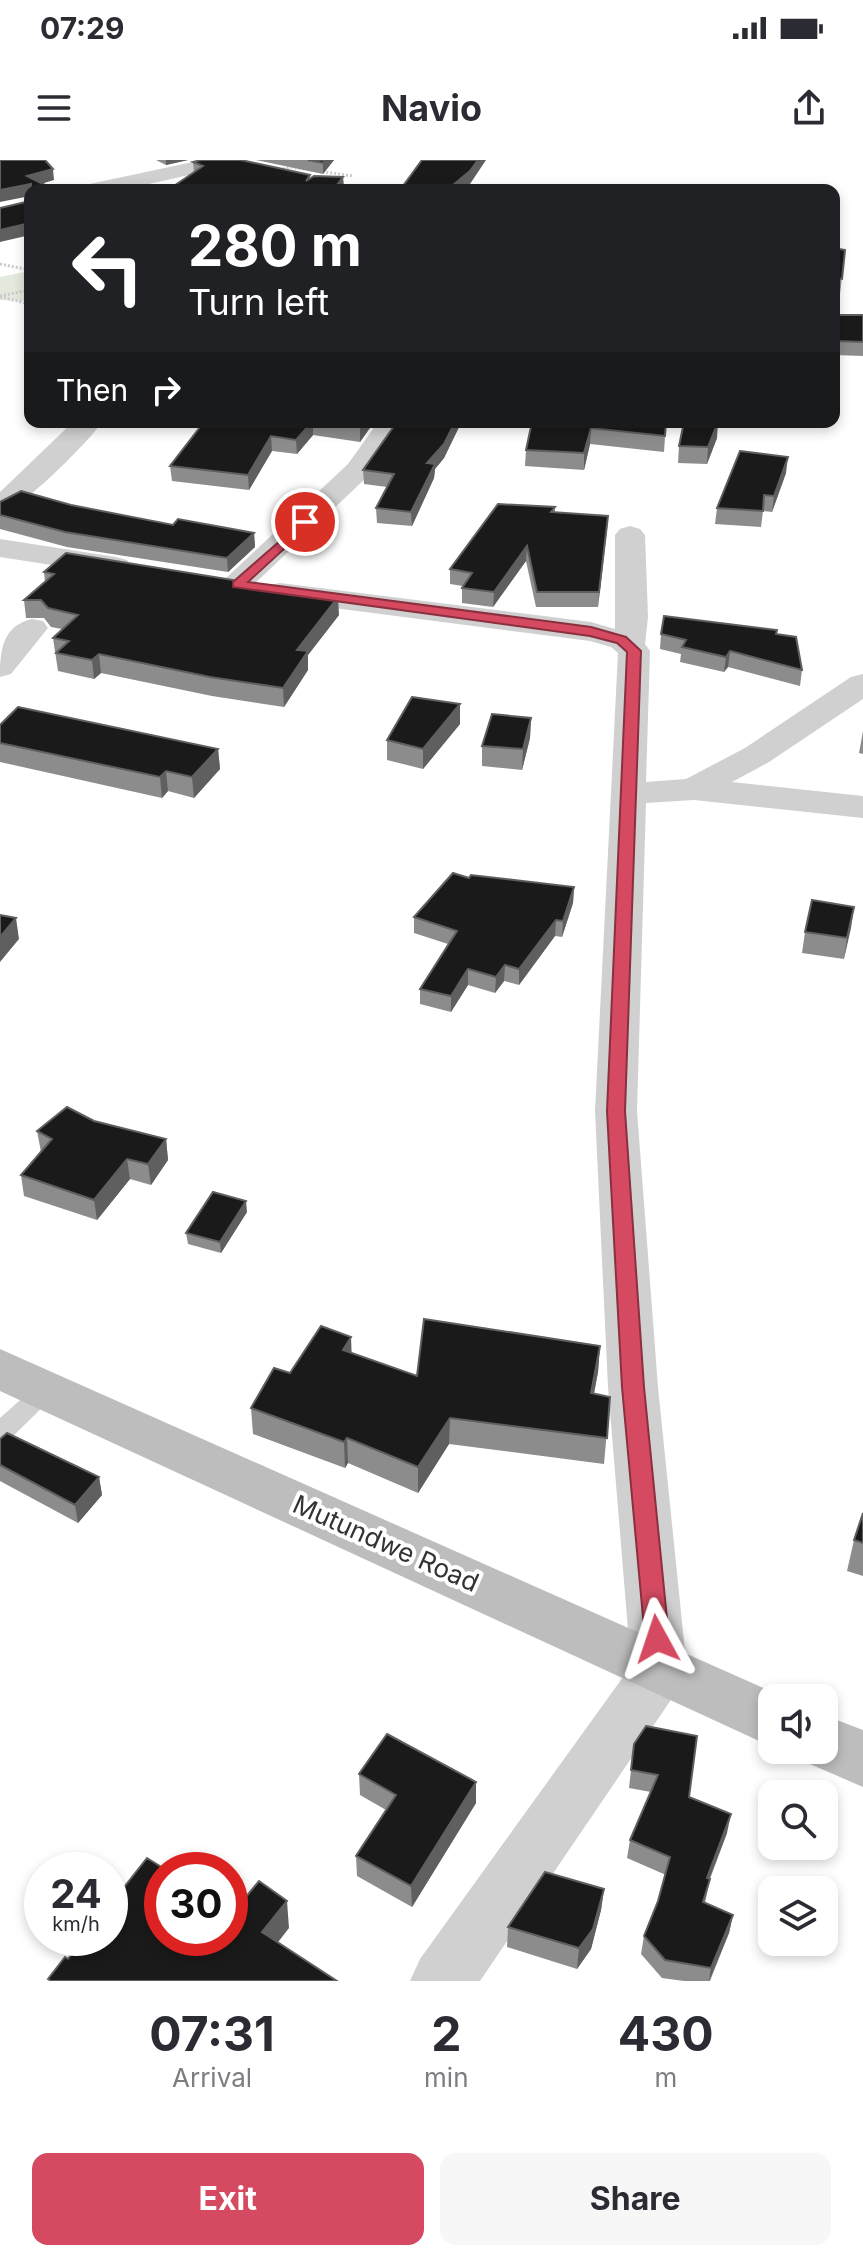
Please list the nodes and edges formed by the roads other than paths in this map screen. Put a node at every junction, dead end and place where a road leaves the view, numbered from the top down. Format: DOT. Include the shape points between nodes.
graph roads {
  1 [pos="227,161"];
  2 [pos="271,173"];
  3 [pos="121,184"];
  4 [pos="82,428"];
  5 [pos="387,428"];
  6 [pos="0,506"];
  7 [pos="630,535"];
  8 [pos="0,548"];
  9 [pos="148,571"];
  10 [pos="32,628"];
  11 [pos="629,644"];
  12 [pos="0,667"];
  13 [pos="863,684"];
  14 [pos="694,789"];
  15 [pos="628,794"];
  16 [pos="863,807"];
  17 [pos="23,1380"];
  18 [pos="0,1433"];
  19 [pos="659,1671"];
  20 [pos="758,1714"];
  21 [pos="838,1748"];
  22 [pos="863,1759"];
  23 [pos="442,1981"];
  1 -- 2 [label="street"];
  1 -- 3 [label="street"];
  4 -- 6 [label="street"];
  5 -- 11 [label="street" via="358,470 288,540 219,582 575,629"];
  7 -- 11 [label="street"];
  8 -- 9 [label="street"];
  10 -- 12 [label="street"];
  11 -- 15 [label="street" via="634,651"];
  13 -- 14 [label="street" via="757,755"];
  14 -- 15 [label="street"];
  14 -- 16 [label="street"];
  15 -- 19 [label="street" via="616,1111 633,1387"];
  17 -- 18 [label="lane"];
  17 -- 19 [label="main road, Mutundwe Road"];
  19 -- 20 [label="main road, Mutundwe Road"];
  19 -- 23 [label="street"];
  21 -- 22 [label="main road"];
}
